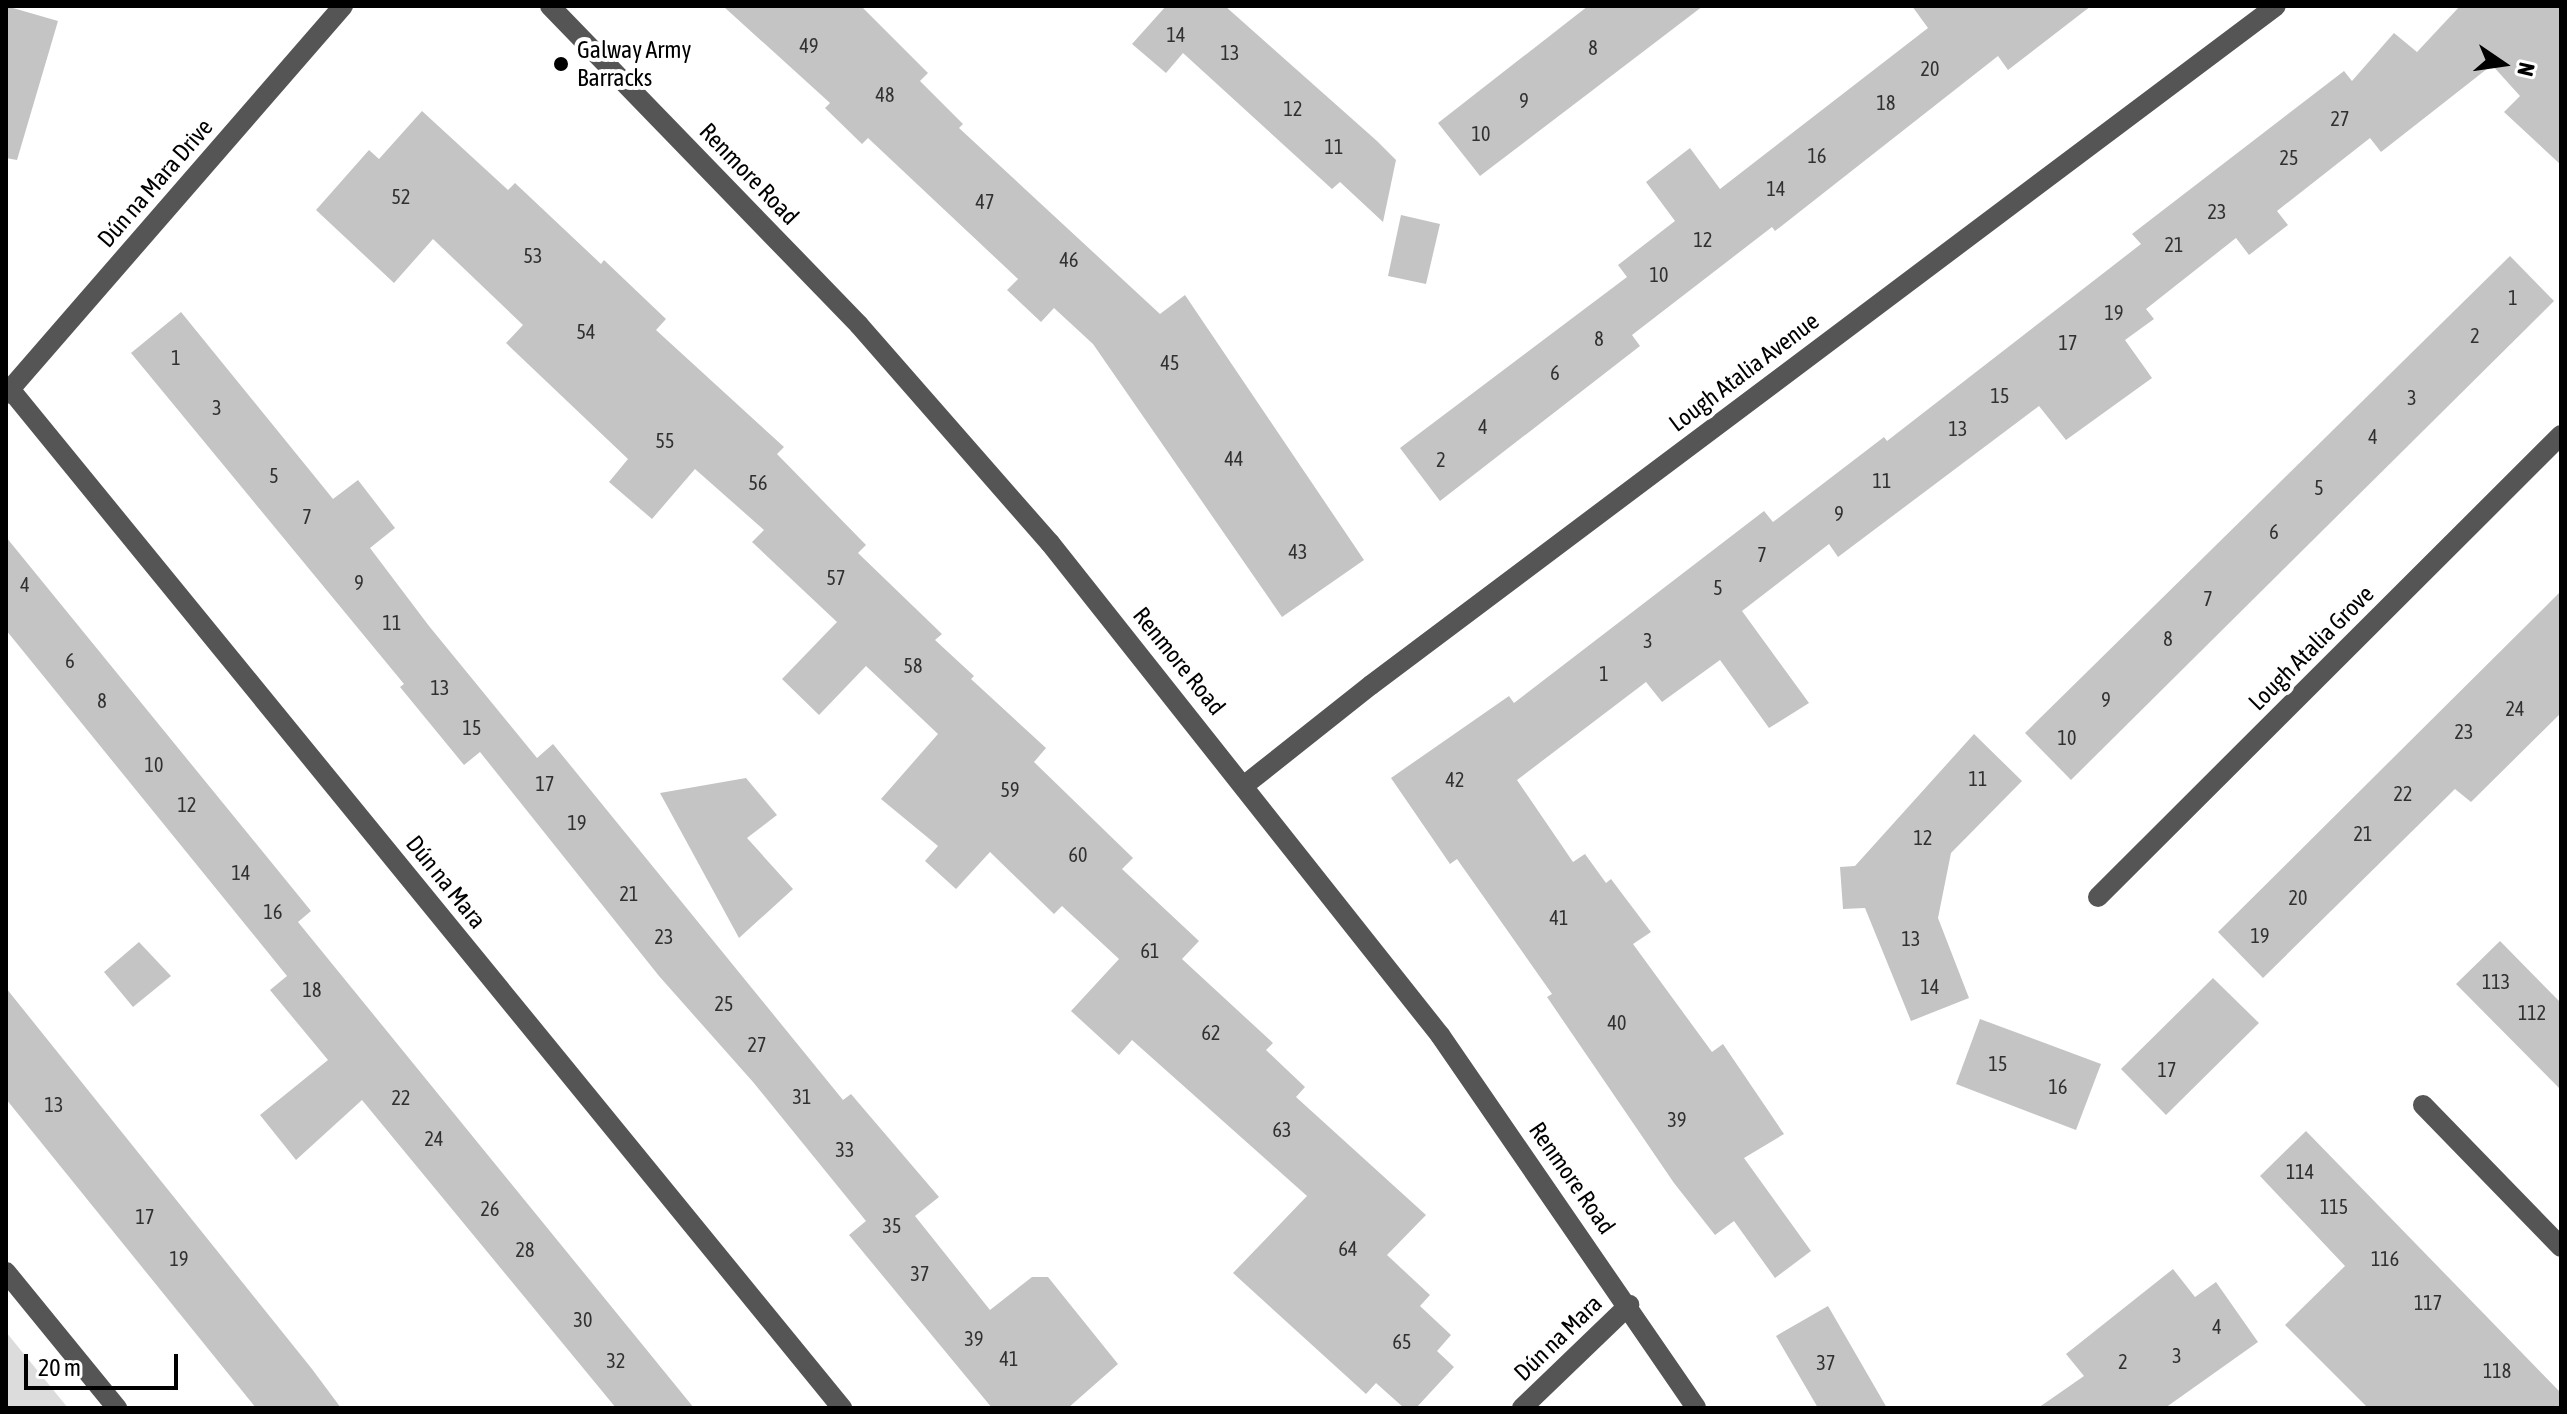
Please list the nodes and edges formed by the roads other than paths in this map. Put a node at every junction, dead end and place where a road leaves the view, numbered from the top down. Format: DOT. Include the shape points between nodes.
graph roads {
  1 [pos="343,6"];
  2 [pos="550,6"];
  3 [pos="2276,6"];
  4 [pos="8,392"];
  5 [pos="2561,435"];
  6 [pos="1246,784"];
  7 [pos="2098,897"];
  8 [pos="2423,1105"];
  9 [pos="2561,1247"];
  10 [pos="6,1272"];
  11 [pos="1629,1305"];
  12 [pos="117,1408"];
  13 [pos="842,1408"];
  14 [pos="1522,1408"];
  15 [pos="1696,1408"];
  1 -- 4 [label="street, Dún na Mara Drive"];
  2 -- 6 [label="street, Renmore Road" via="859,325 1050,543"];
  3 -- 6 [label="street, Lough Atalia Avenue"];
  4 -- 13 [label="street, Dún na Mara"];
  5 -- 7 [label="street, Lough Atalia Grove"];
  6 -- 11 [label="street, Renmore Road" via="1440,1035"];
  8 -- 9 [label="street"];
  10 -- 12 [label="street"];
  11 -- 14 [label="street, Dún na Mara"];
  11 -- 15 [label="street, Renmore Road"];
}
